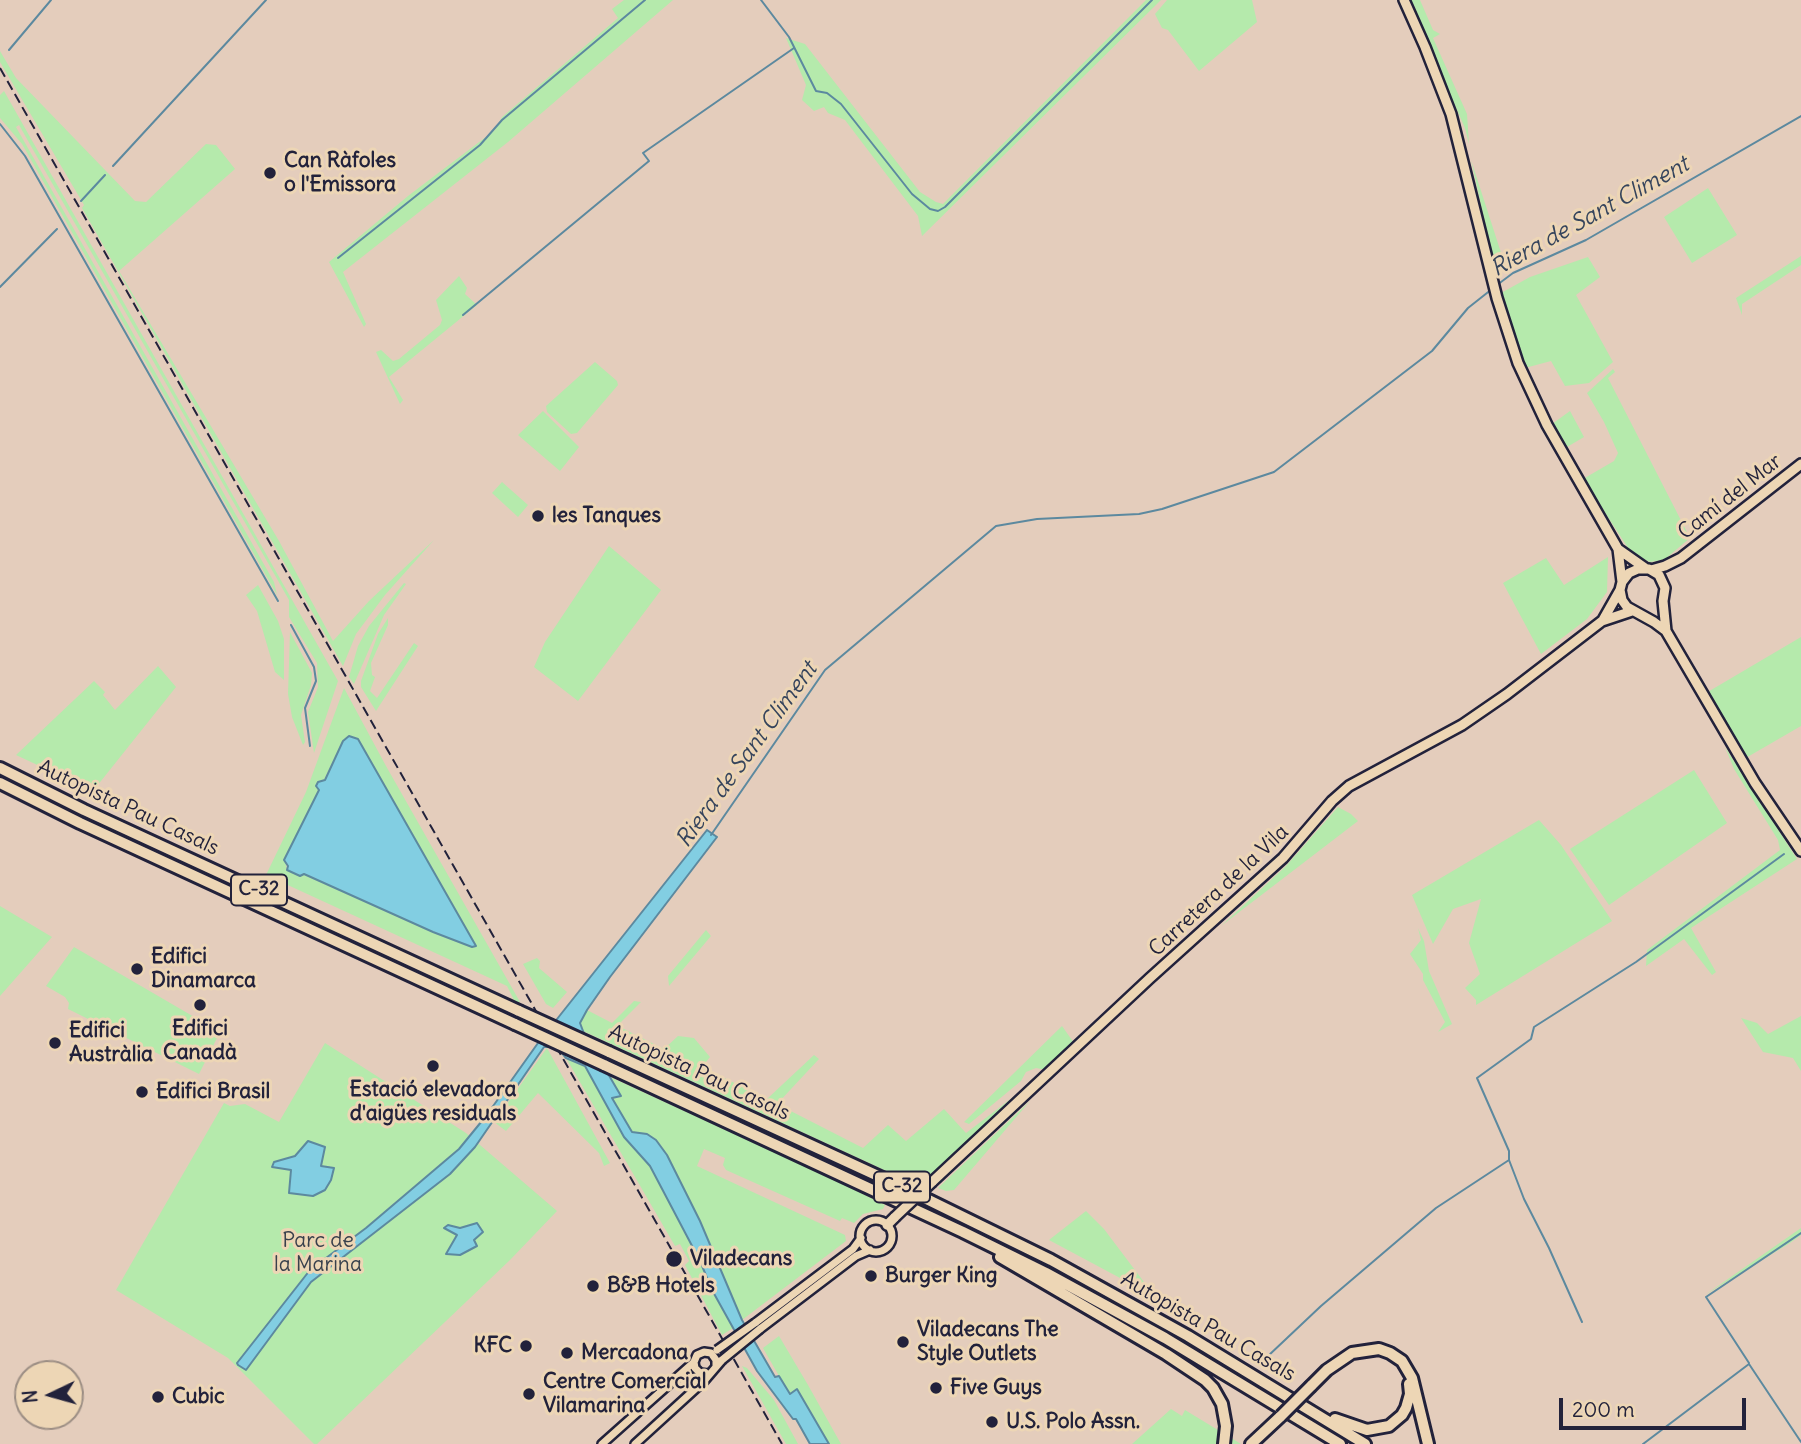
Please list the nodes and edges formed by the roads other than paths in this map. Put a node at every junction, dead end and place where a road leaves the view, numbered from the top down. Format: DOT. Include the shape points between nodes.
graph roads {
  1 [pos="1404,0"];
  2 [pos="1801,464"];
  3 [pos="1618,549"];
  4 [pos="1681,558"];
  5 [pos="1648,569"];
  6 [pos="1621,586"];
  7 [pos="1665,588"];
  8 [pos="1663,601"];
  9 [pos="1636,612"];
  10 [pos="1602,621"];
  11 [pos="1666,631"];
  12 [pos="0,768"];
  13 [pos="0,783"];
  14 [pos="1801,851"];
  15 [pos="887,1225"];
  16 [pos="963,1232"];
  17 [pos="861,1238"];
  18 [pos="870,1250"];
  19 [pos="757,1326"];
  20 [pos="714,1352"];
  21 [pos="1395,1357"];
  22 [pos="694,1362"];
  23 [pos="719,1363"];
  24 [pos="708,1374"];
  25 [pos="1306,1406"];
  26 [pos="1224,1440"];
  27 [pos="602,1444"];
  28 [pos="635,1444"];
  29 [pos="1251,1444"];
  30 [pos="1340,1444"];
  31 [pos="1366,1444"];
  32 [pos="1428,1444"];
  1 -- 3 [label="main road" via="1454,123 1515,356 1535,403"];
  2 -- 4 [label="main road, Camí del Mar"];
  3 -- 5 [label="main road"];
  3 -- 6 [label="main road"];
  4 -- 5 [label="main road, Camí del Mar"];
  4 -- 7 [label="main road, Camí del Mar"];
  5 -- 6 [label="main road" via="1632,571"];
  5 -- 7 [label="main road" via="1661,578"];
  6 -- 9 [label="main road" via="1624,604"];
  6 -- 10 [label="main road"];
  7 -- 8 [label="main road"];
  8 -- 9 [label="main road" via="1651,612"];
  8 -- 11 [label="main road"];
  9 -- 10 [label="main road"];
  9 -- 11 [label="main road"];
  10 -- 15 [label="main road, Carretera de la Vila, bridge" via="1475,717 1349,786 1283,859"];
  11 -- 14 [label="main road" via="1755,783"];
  12 -- 25 [label="highway, Autopista Pau Casals / C-32, bridge" via="993,1231 1188,1336"];
  13 -- 16 [label="highway, Autopista Pau Casals / C-32, bridge"];
  15 -- 17 [label="street" via="869,1222"];
  15 -- 18 [label="street" via="890,1244 881,1251"];
  16 -- 26 [label="highway" via="1192,1370 1219,1399 1225,1417"];
  16 -- 30 [label="highway, Autopista Pau Casals / C-32" via="1165,1338"];
  17 -- 18 [label="street"];
  17 -- 19 [label="street"];
  18 -- 19 [label="street"];
  19 -- 20 [label="street, bridge"];
  19 -- 23 [label="street, bridge"];
  20 -- 22 [label="street" via="699,1354"];
  20 -- 23 [label="street"];
  21 -- 25 [label="highway" via="1407,1375 1410,1394 1402,1415 1389,1426 1360,1429"];
  21 -- 29 [label="highway, bridge" via="1378,1349 1352,1353 1327,1370"];
  21 -- 32 [label="highway" via="1412,1378"];
  22 -- 24 [label="street" via="698,1372"];
  22 -- 27 [label="street"];
  23 -- 24 [label="street"];
  24 -- 28 [label="street"];
  25 -- 31 [label="highway, Autopista Pau Casals / C-32"];
}
